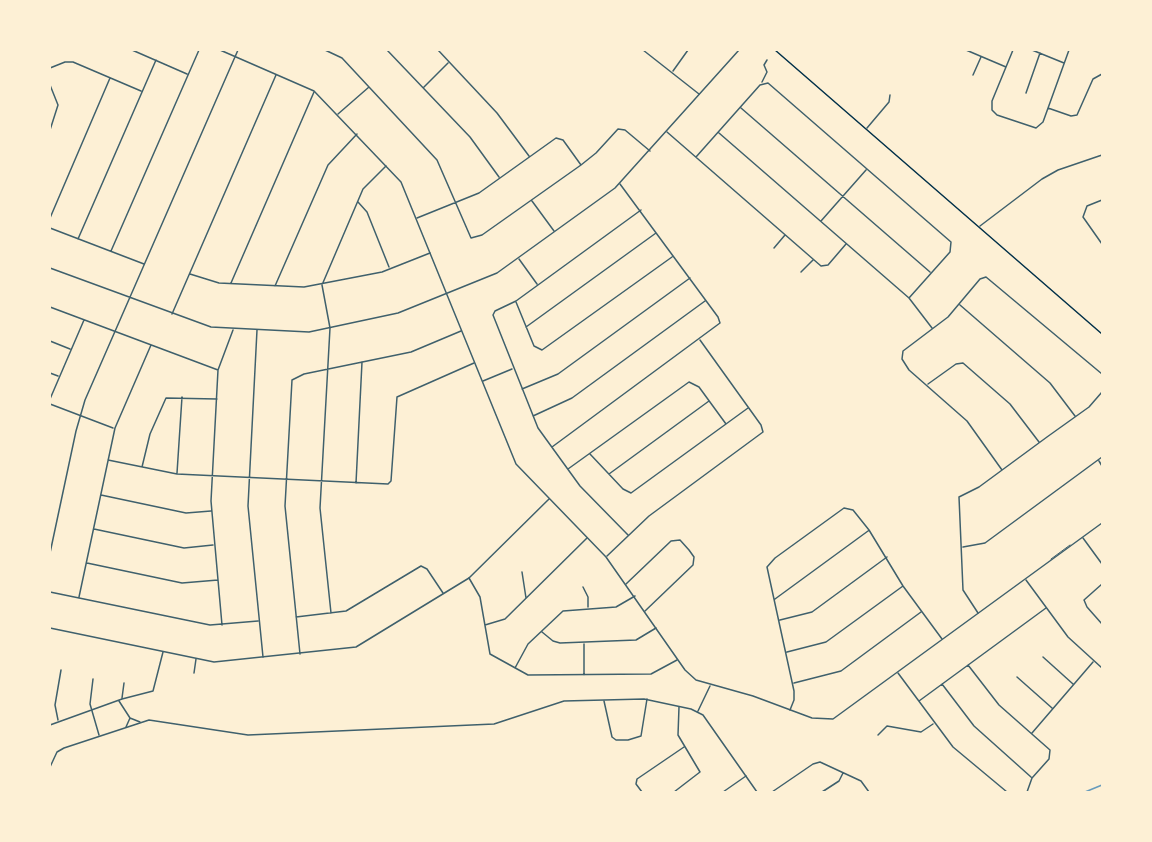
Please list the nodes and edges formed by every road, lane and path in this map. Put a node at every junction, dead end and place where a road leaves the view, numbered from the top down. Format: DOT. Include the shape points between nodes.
graph roads {
  1 [pos="132,50"];
  2 [pos="198,50"];
  3 [pos="220,50"];
  4 [pos="238,50"];
  5 [pos="326,50"];
  6 [pos="387,50"];
  7 [pos="438,50"];
  8 [pos="643,50"];
  9 [pos="688,50"];
  10 [pos="739,50"];
  11 [pos="776,50"];
  12 [pos="966,50"];
  13 [pos="1013,50"];
  14 [pos="1032,50"];
  15 [pos="1070,50"];
  16 [pos="1040,53"];
  17 [pos="235,56"];
  18 [pos="981,56"];
  19 [pos="156,60"];
  20 [pos="767,60"];
  21 [pos="449,62"];
  22 [pos="1065,63"];
  23 [pos="1006,67"];
  24 [pos="50,68"];
  25 [pos="673,71"];
  26 [pos="188,74"];
  27 [pos="276,74"];
  28 [pos="1102,74"];
  29 [pos="973,75"];
  30 [pos="110,78"];
  31 [pos="762,83"];
  32 [pos="50,85"];
  33 [pos="369,87"];
  34 [pos="423,87"];
  35 [pos="314,91"];
  36 [pos="142,92"];
  37 [pos="1026,93"];
  38 [pos="699,95"];
  39 [pos="890,95"];
  40 [pos="740,107"];
  41 [pos="1048,108"];
  42 [pos="338,114"];
  43 [pos="866,129"];
  44 [pos="50,130"];
  45 [pos="667,132"];
  46 [pos="718,132"];
  47 [pos="357,134"];
  48 [pos="650,151"];
  49 [pos="1102,155"];
  50 [pos="530,156"];
  51 [pos="696,157"];
  52 [pos="581,165"];
  53 [pos="386,166"];
  54 [pos="867,169"];
  55 [pos="500,178"];
  56 [pos="620,184"];
  57 [pos="843,196"];
  58 [pos="531,200"];
  59 [pos="1102,200"];
  60 [pos="358,201"];
  61 [pos="456,203"];
  62 [pos="640,210"];
  63 [pos="50,218"];
  64 [pos="417,218"];
  65 [pos="821,222"];
  66 [pos="979,226"];
  67 [pos="50,228"];
  68 [pos="555,231"];
  69 [pos="657,233"];
  70 [pos="786,235"];
  71 [pos="78,239"];
  72 [pos="847,244"];
  73 [pos="1102,244"];
  74 [pos="774,248"];
  75 [pos="111,251"];
  76 [pos="431,253"];
  77 [pos="673,256"];
  78 [pos="518,258"];
  79 [pos="813,259"];
  80 [pos="145,264"];
  81 [pos="50,268"];
  82 [pos="390,269"];
  83 [pos="801,272"];
  84 [pos="931,273"];
  85 [pos="189,274"];
  86 [pos="690,278"];
  87 [pos="230,284"];
  88 [pos="322,285"];
  89 [pos="538,285"];
  90 [pos="275,286"];
  91 [pos="447,293"];
  92 [pos="131,298"];
  93 [pos="909,298"];
  94 [pos="516,301"];
  95 [pos="706,301"];
  96 [pos="958,304"];
  97 [pos="50,307"];
  98 [pos="172,314"];
  99 [pos="84,320"];
  100 [pos="526,327"];
  101 [pos="330,328"];
  102 [pos="234,329"];
  103 [pos="932,329"];
  104 [pos="257,330"];
  105 [pos="462,331"];
  106 [pos="115,332"];
  107 [pos="1102,334"];
  108 [pos="700,340"];
  109 [pos="50,341"];
  110 [pos="151,345"];
  111 [pos="71,350"];
  112 [pos="362,362"];
  113 [pos="475,363"];
  114 [pos="327,369"];
  115 [pos="513,369"];
  116 [pos="218,370"];
  117 [pos="50,373"];
  118 [pos="1102,374"];
  119 [pos="59,376"];
  120 [pos="482,381"];
  121 [pos="927,385"];
  122 [pos="522,389"];
  123 [pos="1102,392"];
  124 [pos="182,397"];
  125 [pos="50,399"];
  126 [pos="217,399"];
  127 [pos="710,401"];
  128 [pos="50,404"];
  129 [pos="748,408"];
  130 [pos="80,415"];
  131 [pos="532,416"];
  132 [pos="1075,416"];
  133 [pos="726,424"];
  134 [pos="115,428"];
  135 [pos="1039,442"];
  136 [pos="551,447"];
  137 [pos="590,454"];
  138 [pos="1102,457"];
  139 [pos="108,460"];
  140 [pos="1098,460"];
  141 [pos="1102,466"];
  142 [pos="142,468"];
  143 [pos="568,470"];
  144 [pos="1002,470"];
  145 [pos="177,474"];
  146 [pos="608,475"];
  147 [pos="212,476"];
  148 [pos="249,478"];
  149 [pos="286,480"];
  150 [pos="321,482"];
  151 [pos="356,483"];
  152 [pos="100,494"];
  153 [pos="549,499"];
  154 [pos="211,511"];
  155 [pos="1102,523"];
  156 [pos="93,529"];
  157 [pos="869,530"];
  158 [pos="628,535"];
  159 [pos="588,537"];
  160 [pos="1083,537"];
  161 [pos="214,545"];
  162 [pos="962,547"];
  163 [pos="50,553"];
  164 [pos="606,557"];
  165 [pos="887,557"];
  166 [pos="86,562"];
  167 [pos="1102,564"];
  168 [pos="522,572"];
  169 [pos="469,578"];
  170 [pos="1026,579"];
  171 [pos="218,580"];
  172 [pos="626,584"];
  173 [pos="1102,584"];
  174 [pos="903,586"];
  175 [pos="583,587"];
  176 [pos="50,592"];
  177 [pos="444,594"];
  178 [pos="634,596"];
  179 [pos="79,597"];
  180 [pos="526,599"];
  181 [pos="775,599"];
  182 [pos="588,608"];
  183 [pos="1046,608"];
  184 [pos="645,611"];
  185 [pos="922,612"];
  186 [pos="331,613"];
  187 [pos="978,614"];
  188 [pos="296,617"];
  189 [pos="779,620"];
  190 [pos="259,621"];
  191 [pos="1102,624"];
  192 [pos="222,625"];
  193 [pos="484,625"];
  194 [pos="656,627"];
  195 [pos="50,628"];
  196 [pos="542,631"];
  197 [pos="943,640"];
  198 [pos="584,642"];
  199 [pos="164,652"];
  200 [pos="786,652"];
  201 [pos="300,654"];
  202 [pos="263,657"];
  203 [pos="1043,657"];
  204 [pos="196,659"];
  205 [pos="678,659"];
  206 [pos="1094,661"];
  207 [pos="968,665"];
  208 [pos="1102,668"];
  209 [pos="515,669"];
  210 [pos="61,670"];
  211 [pos="194,673"];
  212 [pos="898,673"];
  213 [pos="584,676"];
  214 [pos="1017,677"];
  215 [pos="93,679"];
  216 [pos="793,683"];
  217 [pos="124,684"];
  218 [pos="942,684"];
  219 [pos="711,685"];
  220 [pos="1074,685"];
  221 [pos="647,699"];
  222 [pos="121,700"];
  223 [pos="604,700"];
  224 [pos="919,702"];
  225 [pos="679,706"];
  226 [pos="1052,709"];
  227 [pos="91,710"];
  228 [pos="790,710"];
  229 [pos="698,712"];
  230 [pos="130,718"];
  231 [pos="58,721"];
  232 [pos="141,723"];
  233 [pos="934,723"];
  234 [pos="50,725"];
  235 [pos="126,727"];
  236 [pos="1031,734"];
  237 [pos="99,735"];
  238 [pos="878,735"];
  239 [pos="685,746"];
  240 [pos="50,767"];
  241 [pos="844,772"];
  242 [pos="746,776"];
  243 [pos="1032,778"];
  244 [pos="678,791"];
  245 [pos="642,792"];
  246 [pos="674,792"];
  247 [pos="723,792"];
  248 [pos="757,792"];
  249 [pos="772,792"];
  250 [pos="822,792"];
  251 [pos="869,792"];
  252 [pos="1007,792"];
  253 [pos="1027,792"];
  1 -- 19 [label="street"];
  2 -- 26 [label="street"];
  3 -- 17 [label="street"];
  4 -- 17 [label="street"];
  5 -- 33 [label="street" via="342,58"];
  6 -- 34 [label="street"];
  7 -- 21 [label="street"];
  8 -- 25 [label="street"];
  9 -- 25 [label="street"];
  10 -- 38 [label="street"];
  11 -- 43 [label="main road"];
  12 -- 18 [label="street"];
  13 -- 23 [label="street"];
  14 -- 16 [label="street"];
  15 -- 22 [label="street"];
  16 -- 22 [label="street"];
  16 -- 37 [label="street"];
  17 -- 27 [label="street"];
  17 -- 80 [label="street"];
  18 -- 23 [label="street"];
  18 -- 29 [label="street"];
  19 -- 26 [label="street"];
  19 -- 36 [label="street"];
  20 -- 31 [label="street"];
  21 -- 34 [label="street"];
  21 -- 50 [label="street"];
  22 -- 41 [label="street"];
  23 -- 41 [label="street" via="992,101 994,112 1036,128 1041,126"];
  24 -- 30 [label="street" via="73,62"];
  25 -- 38 [label="street"];
  26 -- 75 [label="street"];
  27 -- 35 [label="street"];
  27 -- 85 [label="street"];
  28 -- 41 [label="street" via="1094,79 1077,116"];
  30 -- 36 [label="street"];
  30 -- 63 [label="street"];
  31 -- 40 [label="street"];
  31 -- 54 [label="street" via="768,83"];
  32 -- 44 [label="street" via="58,105"];
  33 -- 42 [label="street"];
  33 -- 61 [label="street" via="437,160"];
  34 -- 55 [label="street" via="470,137"];
  35 -- 42 [label="street"];
  35 -- 87 [label="street"];
  36 -- 71 [label="street"];
  38 -- 45 [label="street"];
  39 -- 43 [label="street" via="889,102"];
  40 -- 46 [label="street"];
  40 -- 57 [label="street"];
  42 -- 47 [label="street"];
  43 -- 66 [label="main road"];
  45 -- 48 [label="street"];
  45 -- 51 [label="street"];
  46 -- 51 [label="street"];
  46 -- 65 [label="street"];
  47 -- 53 [label="street"];
  47 -- 90 [label="street" via="328,165"];
  48 -- 52 [label="street" via="620,128"];
  48 -- 56 [label="street"];
  49 -- 66 [label="street" via="1042,179"];
  50 -- 52 [label="street" via="558,138"];
  50 -- 55 [label="street"];
  51 -- 70 [label="street"];
  52 -- 58 [label="street"];
  53 -- 60 [label="street" via="367,183"];
  53 -- 64 [label="street" via="404,187"];
  54 -- 57 [label="street"];
  54 -- 84 [label="street" via="951,242 950,252"];
  55 -- 61 [label="street"];
  56 -- 62 [label="street"];
  56 -- 68 [label="street"];
  57 -- 65 [label="street"];
  57 -- 84 [label="street"];
  58 -- 61 [label="street" via="474,238 468,234"];
  58 -- 68 [label="street"];
  59 -- 73 [label="street" via="1087,206 1083,217"];
  60 -- 82 [label="street" via="367,212"];
  60 -- 88 [label="street"];
  61 -- 64 [label="street"];
  62 -- 69 [label="street"];
  62 -- 89 [label="street"];
  64 -- 76 [label="street"];
  65 -- 72 [label="street"];
  66 -- 107 [label="main road"];
  67 -- 71 [label="street"];
  68 -- 78 [label="street"];
  69 -- 77 [label="street"];
  69 -- 100 [label="street"];
  70 -- 74 [label="street"];
  70 -- 79 [label="street"];
  71 -- 75 [label="street"];
  72 -- 79 [label="street" via="826,266"];
  72 -- 93 [label="street"];
  75 -- 80 [label="street"];
  76 -- 82 [label="street"];
  76 -- 91 [label="street"];
  77 -- 86 [label="street"];
  77 -- 100 [label="street" via="544,349 535,348"];
  78 -- 89 [label="street"];
  78 -- 91 [label="street" via="494,275"];
  79 -- 83 [label="street"];
  80 -- 92 [label="street"];
  81 -- 92 [label="street"];
  82 -- 88 [label="street"];
  84 -- 93 [label="street"];
  85 -- 87 [label="street"];
  85 -- 98 [label="street"];
  86 -- 95 [label="street"];
  86 -- 122 [label="street" via="558,374"];
  87 -- 90 [label="street"];
  88 -- 90 [label="street"];
  88 -- 101 [label="street"];
  89 -- 94 [label="street"];
  91 -- 101 [label="street" via="393,314"];
  91 -- 105 [label="street"];
  92 -- 98 [label="street"];
  92 -- 106 [label="street"];
  93 -- 103 [label="street"];
  94 -- 100 [label="street"];
  94 -- 115 [label="street" via="495,311 493,318"];
  95 -- 108 [label="street" via="718,317 718,326"];
  95 -- 131 [label="street" via="572,398"];
  96 -- 103 [label="street"];
  96 -- 118 [label="street" via="980,279 990,278"];
  96 -- 132 [label="street" via="1052,386"];
  97 -- 99 [label="street"];
  98 -- 102 [label="street" via="206,326"];
  99 -- 106 [label="street"];
  99 -- 111 [label="street"];
  101 -- 104 [label="street" via="306,332"];
  101 -- 114 [label="street"];
  102 -- 104 [label="street"];
  102 -- 116 [label="street"];
  103 -- 121 [label="street" via="901,354 909,370"];
  104 -- 148 [label="street"];
  105 -- 112 [label="street" via="411,352"];
  105 -- 113 [label="street"];
  106 -- 110 [label="street"];
  106 -- 130 [label="street"];
  108 -- 129 [label="street"];
  108 -- 136 [label="street"];
  109 -- 111 [label="street"];
  110 -- 116 [label="street"];
  110 -- 134 [label="street"];
  111 -- 119 [label="street"];
  112 -- 114 [label="street"];
  112 -- 151 [label="street"];
  113 -- 120 [label="street"];
  113 -- 151 [label="street" via="397,397 391,481"];
  114 -- 149 [label="street" via="292,380"];
  114 -- 150 [label="street"];
  115 -- 120 [label="street"];
  115 -- 122 [label="street"];
  116 -- 126 [label="street"];
  117 -- 119 [label="street"];
  119 -- 125 [label="street"];
  120 -- 153 [label="street" via="516,464"];
  121 -- 135 [label="street" via="963,363 1010,404"];
  121 -- 144 [label="street" via="967,421"];
  122 -- 131 [label="street"];
  123 -- 132 [label="street"];
  124 -- 126 [label="street"];
  124 -- 142 [label="street" via="168,397 163,403"];
  124 -- 145 [label="street"];
  126 -- 147 [label="street"];
  127 -- 133 [label="street"];
  127 -- 137 [label="street" via="697,384 688,382"];
  127 -- 146 [label="street"];
  128 -- 130 [label="street"];
  129 -- 133 [label="street"];
  129 -- 158 [label="street" via="763,432"];
  130 -- 134 [label="street"];
  130 -- 163 [label="street"];
  131 -- 136 [label="street"];
  132 -- 135 [label="street"];
  133 -- 146 [label="street" via="632,492 625,491"];
  134 -- 139 [label="street"];
  135 -- 144 [label="street"];
  136 -- 143 [label="street"];
  137 -- 143 [label="street"];
  137 -- 146 [label="street"];
  138 -- 140 [label="street"];
  139 -- 142 [label="street"];
  139 -- 152 [label="street"];
  140 -- 141 [label="street"];
  140 -- 162 [label="street" via="985,543"];
  142 -- 145 [label="street"];
  143 -- 158 [label="street"];
  144 -- 162 [label="street" via="959,496"];
  145 -- 147 [label="street"];
  147 -- 148 [label="street"];
  147 -- 154 [label="street"];
  148 -- 149 [label="street"];
  148 -- 190 [label="street"];
  149 -- 150 [label="street"];
  149 -- 188 [label="street" via="285,510"];
  150 -- 151 [label="street"];
  150 -- 186 [label="street"];
  152 -- 154 [label="street" via="186,513"];
  152 -- 156 [label="street"];
  153 -- 159 [label="street"];
  153 -- 169 [label="street"];
  154 -- 161 [label="street"];
  155 -- 160 [label="street"];
  156 -- 161 [label="street" via="184,548"];
  156 -- 166 [label="street"];
  157 -- 165 [label="street"];
  157 -- 181 [label="street"];
  157 -- 181 [label="street" via="846,507 802,538 768,565"];
  158 -- 164 [label="street"];
  159 -- 164 [label="street"];
  159 -- 180 [label="street"];
  160 -- 167 [label="street"];
  160 -- 170 [label="street"];
  161 -- 171 [label="street"];
  162 -- 187 [label="street" via="963,592"];
  164 -- 172 [label="street"];
  165 -- 174 [label="street"];
  165 -- 189 [label="street" via="812,612"];
  166 -- 171 [label="street" via="182,583"];
  166 -- 179 [label="street"];
  168 -- 180 [label="street"];
  169 -- 177 [label="street"];
  169 -- 193 [label="street" via="478,593"];
  170 -- 183 [label="street"];
  170 -- 187 [label="street"];
  171 -- 192 [label="street"];
  172 -- 178 [label="street"];
  172 -- 184 [label="street" via="671,541 680,540 694,557 693,565"];
  173 -- 191 [label="street" via="1084,601"];
  174 -- 185 [label="street"];
  174 -- 200 [label="street" via="826,642"];
  175 -- 182 [label="street"];
  176 -- 179 [label="street"];
  177 -- 186 [label="street" via="427,568 421,566 349,609"];
  177 -- 201 [label="street" via="360,646"];
  178 -- 182 [label="street" via="619,606"];
  178 -- 184 [label="street"];
  179 -- 192 [label="street"];
  180 -- 193 [label="street" via="505,620"];
  181 -- 189 [label="street"];
  182 -- 196 [label="street" via="564,610"];
  183 -- 206 [label="street" via="1070,640"];
  183 -- 207 [label="street"];
  184 -- 194 [label="street"];
  185 -- 197 [label="street"];
  185 -- 216 [label="street" via="837,673"];
  186 -- 188 [label="street"];
  187 -- 197 [label="street"];
  188 -- 201 [label="street"];
  189 -- 200 [label="street"];
  190 -- 192 [label="street"];
  190 -- 202 [label="street"];
  193 -- 209 [label="street" via="492,656"];
  194 -- 198 [label="street" via="636,640"];
  194 -- 205 [label="street"];
  195 -- 199 [label="street"];
  196 -- 198 [label="street" via="556,642"];
  196 -- 209 [label="street" via="528,644"];
  197 -- 212 [label="street"];
  198 -- 213 [label="street"];
  199 -- 204 [label="street"];
  199 -- 222 [label="street" via="155,690"];
  200 -- 216 [label="street"];
  201 -- 202 [label="street"];
  202 -- 204 [label="street" via="214,662"];
  203 -- 220 [label="street"];
  204 -- 211 [label="street"];
  205 -- 213 [label="street" via="651,674"];
  205 -- 219 [label="street" via="694,679"];
  206 -- 208 [label="street"];
  206 -- 220 [label="street"];
  207 -- 218 [label="street"];
  207 -- 236 [label="street" via="999,705"];
  209 -- 213 [label="street" via="536,677"];
  210 -- 231 [label="street" via="55,705"];
  212 -- 224 [label="street"];
  212 -- 228 [label="street" via="830,720"];
  214 -- 226 [label="street"];
  215 -- 227 [label="street"];
  216 -- 228 [label="street" via="795,700"];
  217 -- 222 [label="street"];
  218 -- 224 [label="street"];
  218 -- 243 [label="street" via="974,726"];
  219 -- 228 [label="street"];
  219 -- 229 [label="street"];
  220 -- 226 [label="street"];
  221 -- 223 [label="street"];
  221 -- 223 [label="street" via="641,736 628,740 612,736"];
  221 -- 225 [label="street"];
  222 -- 227 [label="street"];
  222 -- 230 [label="street"];
  223 -- 232 [label="street" via="561,701 504,722 241,736 158,721"];
  224 -- 233 [label="street"];
  225 -- 229 [label="street"];
  225 -- 239 [label="street" via="677,734"];
  226 -- 236 [label="street"];
  227 -- 231 [label="street"];
  227 -- 237 [label="street"];
  229 -- 242 [label="street"];
  230 -- 232 [label="street"];
  230 -- 235 [label="street"];
  231 -- 234 [label="street"];
  232 -- 235 [label="street"];
  233 -- 238 [label="street" via="921,732 887,726"];
  233 -- 252 [label="street" via="956,750"];
  235 -- 237 [label="street"];
  236 -- 243 [label="street" via="1051,754"];
  237 -- 240 [label="street" via="61,749"];
  239 -- 244 [label="street" via="700,772"];
  239 -- 245 [label="street" via="637,779"];
  241 -- 249 [label="street" via="817,763"];
  241 -- 250 [label="street" via="839,781"];
  241 -- 251 [label="street" via="864,782"];
  242 -- 247 [label="street"];
  242 -- 248 [label="street"];
  243 -- 253 [label="street"];
  244 -- 246 [label="street"];
}
